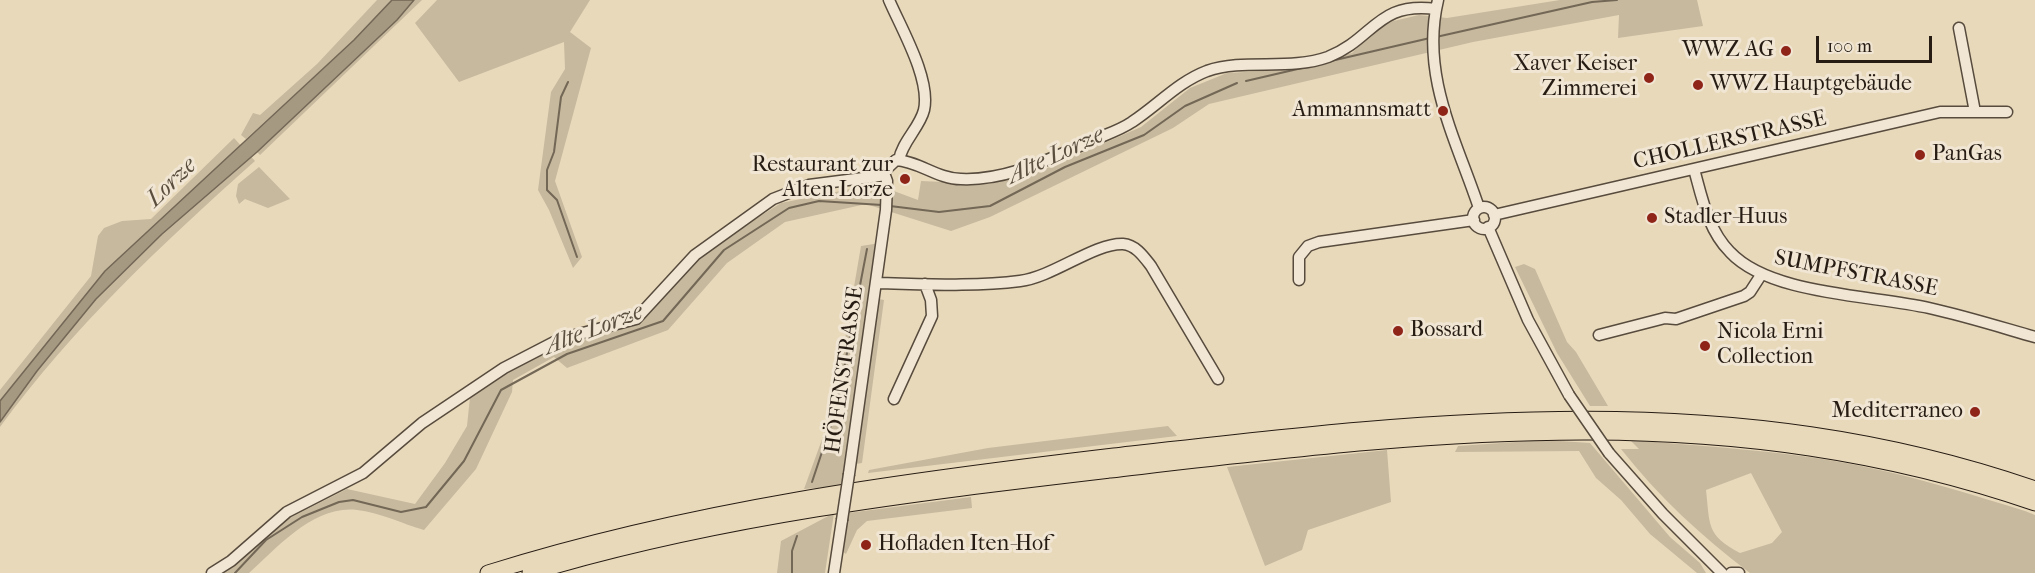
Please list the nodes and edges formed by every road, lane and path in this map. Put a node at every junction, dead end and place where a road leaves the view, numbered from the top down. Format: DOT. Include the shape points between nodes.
graph roads {
  1 [pos="889,0"];
  2 [pos="1436,10"];
  3 [pos="1959,28"];
  4 [pos="1975,112"];
  5 [pos="2007,112"];
  6 [pos="899,160"];
  7 [pos="1694,169"];
  8 [pos="884,173"];
  9 [pos="1479,208"];
  10 [pos="1494,215"];
  11 [pos="1474,220"];
  12 [pos="1488,227"];
  13 [pos="1761,275"];
  14 [pos="1299,280"];
  15 [pos="877,283"];
  16 [pos="925,284"];
  17 [pos="1599,335"];
  18 [pos="2035,337"];
  19 [pos="1218,379"];
  20 [pos="894,399"];
  21 [pos="2035,489"];
  22 [pos="2035,503"];
  23 [pos="212,573"];
  24 [pos="488,573"];
  25 [pos="530,573"];
  26 [pos="834,573"];
  27 [pos="1722,573"];
  28 [pos="1731,573"];
  29 [pos="1739,573"];
  1 -- 6 [label="street" via="925,93 924,110"];
  2 -- 6 [label="street" via="1413,8 1390,13 1344,50 1325,58 1294,64 1217,68 1196,75 1129,124 1007,174 950,178"];
  2 -- 9 [label="street" via="1434,63 1443,111"];
  3 -- 4 [label="street"];
  4 -- 5 [label="street, CHOLLERSTRASSE"];
  4 -- 7 [label="street, CHOLLERSTRASSE" via="1940,112"];
  6 -- 8 [label="street" via="892,162"];
  7 -- 10 [label="street, CHOLLERSTRASSE"];
  7 -- 13 [label="street, SUMPFSTRASSE" via="1720,240 1739,261"];
  8 -- 15 [label="street, HÖFENSTRASSE" via="886,210"];
  8 -- 23 [label="street" via="809,185 773,199 695,255 636,319 560,339 504,368 422,423 363,473 287,512"];
  9 -- 10 [label="street" via="1489,208"];
  9 -- 11 [label="street"];
  10 -- 12 [label="street"];
  11 -- 12 [label="street" via="1479,227"];
  11 -- 14 [label="street" via="1319,242 1308,246 1299,257"];
  12 -- 27 [label="street, bridge" via="1528,320 1569,395 1609,453 1651,502"];
  13 -- 17 [label="street" via="1744,296 1676,319 1665,318"];
  13 -- 18 [label="street, SUMPFSTRASSE" via="1931,308"];
  15 -- 16 [label="street"];
  15 -- 26 [label="street, HÖFENSTRASSE, bridge"];
  16 -- 19 [label="street" via="1021,281 1056,271 1099,250 1130,245 1151,266"];
  16 -- 20 [label="street" via="932,316"];
  21 -- 24 [label="highway" via="1917,454 1776,429 1651,419 1467,421 1294,436 838,492 638,531"];
  22 -- 25 [label="highway" via="1897,463 1761,440 1633,431 1487,433 1293,449 838,504 689,532"];
  28 -- 29 [label="street"];
}
